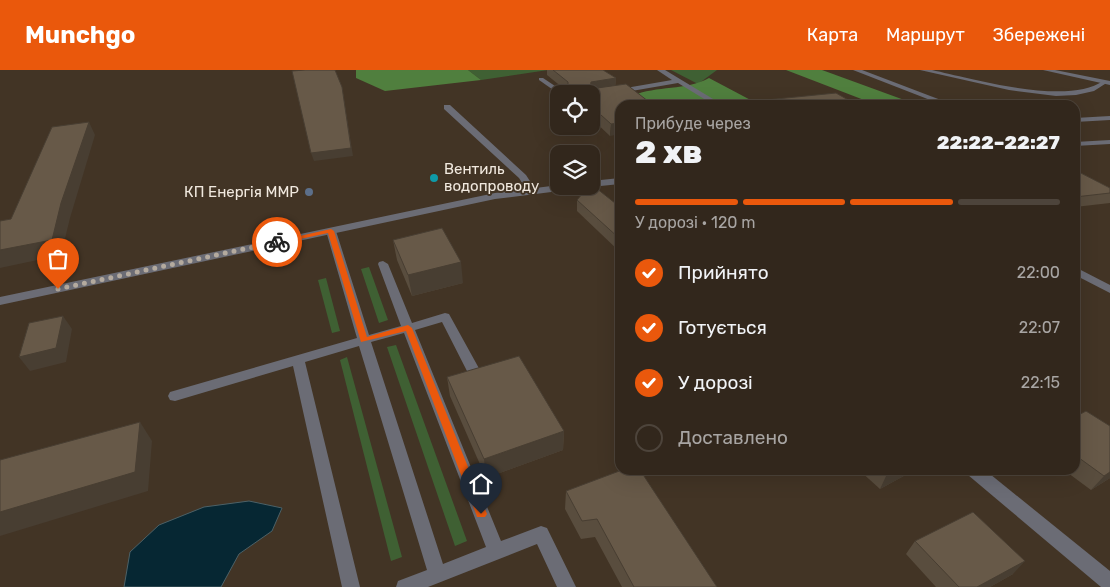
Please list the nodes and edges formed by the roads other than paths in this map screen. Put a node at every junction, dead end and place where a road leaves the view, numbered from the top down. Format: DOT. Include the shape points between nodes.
graph roads {
  1 [pos="660,70"];
  2 [pos="856,70"];
  3 [pos="923,70"];
  4 [pos="1046,70"];
  5 [pos="541,79"];
  6 [pos="679,81"];
  7 [pos="1108,83"];
  8 [pos="550,85"];
  9 [pos="600,94"];
  10 [pos="711,100"];
  11 [pos="937,100"];
  12 [pos="447,107"];
  13 [pos="1110,118"];
  14 [pos="1080,120"];
  15 [pos="1110,142"];
  16 [pos="1080,144"];
  17 [pos="615,182"];
  18 [pos="600,183"];
  19 [pos="550,189"];
  20 [pos="532,192"];
  21 [pos="331,231"];
  22 [pos="383,264"];
  23 [pos="1080,273"];
  24 [pos="1110,290"];
  25 [pos="0,301"];
  26 [pos="408,328"];
  27 [pos="364,340"];
  28 [pos="298,360"];
  29 [pos="474,372"];
  30 [pos="175,396"];
  31 [pos="980,475"];
  32 [pos="496,551"];
  33 [pos="437,574"];
  34 [pos="1110,583"];
  35 [pos="351,587"];
  36 [pos="405,587"];
  37 [pos="567,587"];
  1 -- 6 [label="street"];
  2 -- 11 [label="street"];
  3 -- 7 [label="street" via="1041,92 1078,93"];
  4 -- 7 [label="street"];
  5 -- 8 [label="street"];
  6 -- 9 [label="street"];
  6 -- 10 [label="street"];
  12 -- 20 [label="street" via="523,177"];
  13 -- 14 [label="street"];
  15 -- 16 [label="street"];
  17 -- 18 [label="street"];
  19 -- 20 [label="street"];
  20 -- 21 [label="street" via="494,196"];
  21 -- 25 [label="street"];
  21 -- 27 [label="street"];
  22 -- 26 [label="street"];
  23 -- 24 [label="street"];
  26 -- 27 [label="street"];
  26 -- 29 [label="street" via="445,318"];
  26 -- 32 [label="street"];
  27 -- 28 [label="street"];
  27 -- 33 [label="street"];
  28 -- 30 [label="street"];
  28 -- 35 [label="street"];
  31 -- 34 [label="street"];
  32 -- 33 [label="street"];
  32 -- 37 [label="street" via="541,534"];
  33 -- 36 [label="street"];
}
